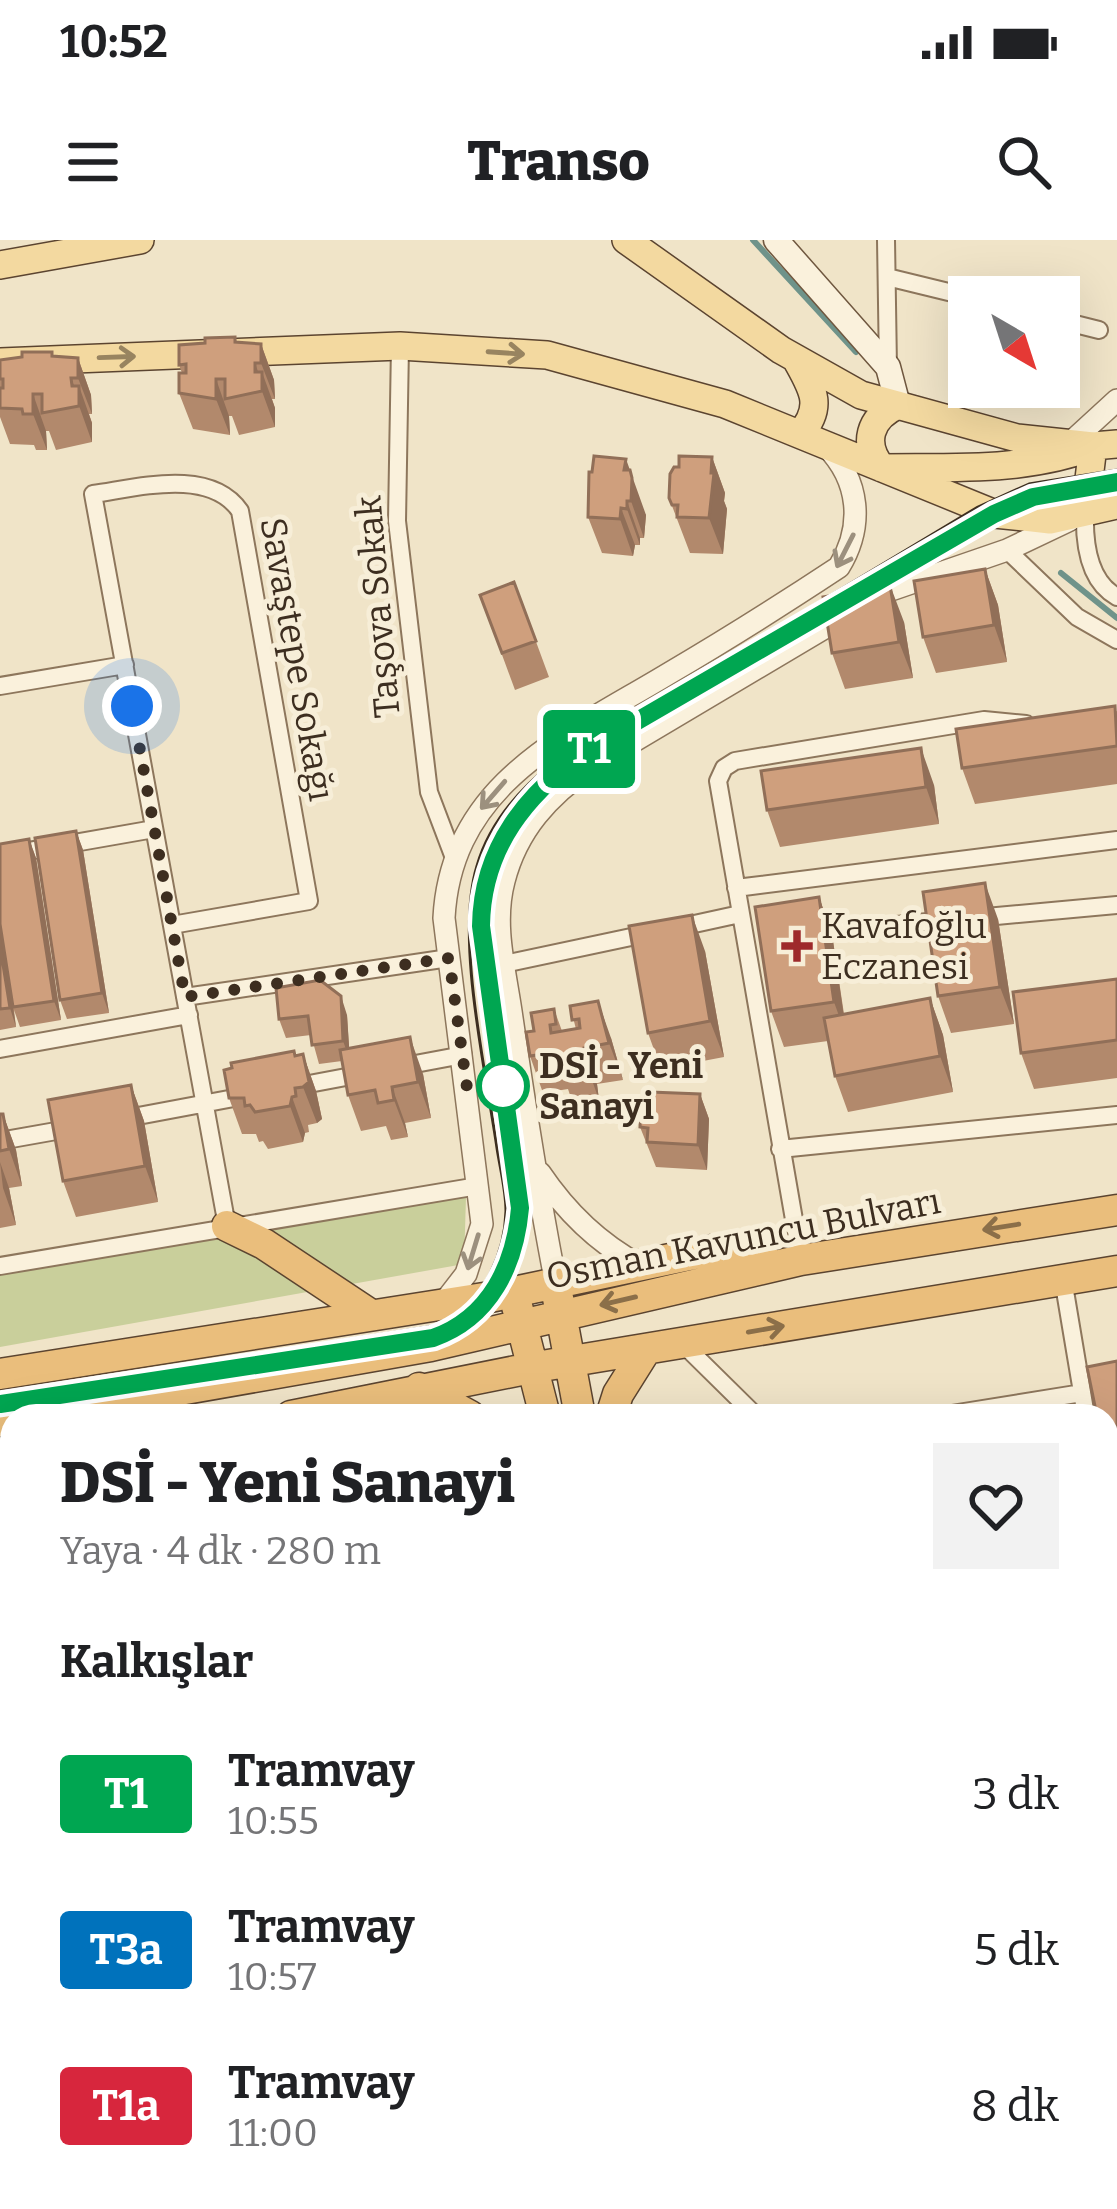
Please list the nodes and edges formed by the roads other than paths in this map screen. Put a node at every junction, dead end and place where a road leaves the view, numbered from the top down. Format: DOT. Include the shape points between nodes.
graph roads {
  1 [pos="140,240"];
  2 [pos="626,240"];
  3 [pos="776,240"];
  4 [pos="886,240"];
  5 [pos="10,256"];
  6 [pos="887,277"];
  7 [pos="948,292"];
  8 [pos="1080,325"];
  9 [pos="1099,330"];
  10 [pos="400,346"];
  11 [pos="796,359"];
  12 [pos="0,362"];
  13 [pos="888,367"];
  14 [pos="1117,400"];
  15 [pos="898,405"];
  16 [pos="1117,428"];
  17 [pos="813,440"];
  18 [pos="1093,445"];
  19 [pos="882,468"];
  20 [pos="1117,505"];
  21 [pos="1085,512"];
  22 [pos="1007,550"];
  23 [pos="1117,597"];
  24 [pos="1117,640"];
  25 [pos="124,664"];
  26 [pos="0,686"];
  27 [pos="1047,726"];
  28 [pos="154,829"];
  29 [pos="1117,840"];
  30 [pos="0,856"];
  31 [pos="454,858"];
  32 [pos="736,889"];
  33 [pos="1117,905"];
  34 [pos="740,914"];
  35 [pos="172,926"];
  36 [pos="792,935"];
  37 [pos="768,937"];
  38 [pos="745,940"];
  39 [pos="449,958"];
  40 [pos="504,964"];
  41 [pos="187,1006"];
  42 [pos="0,1049"];
  43 [pos="464,1055"];
  44 [pos="205,1103"];
  45 [pos="1117,1115"];
  46 [pos="114,1120"];
  47 [pos="91,1124"];
  48 [pos="0,1141"];
  49 [pos="780,1149"];
  50 [pos="533,1162"];
  51 [pos="478,1186"];
  52 [pos="1117,1210"];
  53 [pos="227,1226"];
  54 [pos="790,1262"];
  55 [pos="639,1265"];
  56 [pos="0,1266"];
  57 [pos="1117,1270"];
  58 [pos="1063,1279"];
  59 [pos="558,1299"];
  60 [pos="442,1305"];
  61 [pos="517,1307"];
  62 [pos="371,1315"];
  63 [pos="683,1344"];
  64 [pos="645,1351"];
  65 [pos="568,1361"];
  66 [pos="536,1367"];
  67 [pos="0,1374"];
  68 [pos="419,1388"];
  69 [pos="1082,1393"];
  70 [pos="100,1404"];
  71 [pos="346,1404"];
  72 [pos="448,1404"];
  73 [pos="543,1404"];
  74 [pos="577,1404"];
  75 [pos="614,1404"];
  76 [pos="744,1404"];
  77 [pos="1014,1404"];
  78 [pos="1084,1404"];
  1 -- 5 [label="main road"];
  2 -- 11 [label="main road"];
  3 -- 13 [label="main road"];
  4 -- 6 [label="street"];
  6 -- 7 [label="street"];
  6 -- 13 [label="street"];
  8 -- 9 [label="street"];
  12 -- 10 [label="main road, one-way"];
  10 -- 17 [label="main road, one-way" via="547,356 725,404"];
  10 -- 31 [label="street, Taşova Sokak" via="397,521 429,792"];
  11 -- 15 [label="main road"];
  11 -- 17 [label="main road" via="817,404"];
  13 -- 15 [label="main road"];
  14 -- 18 [label="street"];
  15 -- 18 [label="main road" via="988,432"];
  15 -- 19 [label="main road" via="877,418 870,434"];
  16 -- 18 [label="street"];
  17 -- 19 [label="main road"];
  17 -- 31 [label="street, one-way" via="843,467 856,507 839,567 540,752 482,808"];
  18 -- 19 [label="main road" via="1000,465"];
  18 -- 21 [label="main road"];
  19 -- 21 [label="main road" via="1014,519"];
  20 -- 21 [label="main road"];
  21 -- 22 [label="street"];
  21 -- 23 [label="street" via="1092,567"];
  22 -- 24 [label="street" via="1077,617"];
  22 -- 40 [label="street" via="885,592 561,787 509,863 498,924"];
  25 -- 26 [label="street"];
  25 -- 28 [label="street"];
  25 -- 35 [label="street, Savaştepe Sokağı" via="93,494 159,485 219,492 240,512 309,901"];
  27 -- 32 [label="street" via="984,720 729,764 718,781"];
  28 -- 30 [label="street"];
  28 -- 35 [label="street"];
  29 -- 32 [label="street"];
  31 -- 39 [label="street" via="445,897"];
  32 -- 34 [label="street"];
  33 -- 36 [label="street"];
  34 -- 38 [label="street"];
  34 -- 40 [label="street"];
  35 -- 41 [label="street"];
  37 -- 38 [label="street"];
  38 -- 49 [label="street"];
  39 -- 41 [label="street"];
  39 -- 43 [label="street"];
  40 -- 50 [label="street"];
  41 -- 42 [label="street"];
  41 -- 44 [label="street"];
  43 -- 44 [label="street"];
  43 -- 51 [label="street"];
  44 -- 46 [label="street"];
  44 -- 53 [label="street"];
  45 -- 49 [label="street"];
  47 -- 48 [label="street"];
  49 -- 54 [label="street"];
  50 -- 55 [label="street" via="567,1211"];
  50 -- 59 [label="street"];
  51 -- 53 [label="street"];
  51 -- 60 [label="street, one-way" via="482,1224 472,1258"];
  52 -- 54 [label="highway, Osman Kavuncu Bulvarı, one-way"];
  53 -- 56 [label="street"];
  53 -- 62 [label="highway"];
  54 -- 55 [label="highway" via="712,1250"];
  54 -- 59 [label="highway, Osman Kavuncu Bulvarı, one-way"];
  55 -- 59 [label="highway"];
  57 -- 58 [label="highway"];
  63 -- 58 [label="highway, one-way"];
  58 -- 69 [label="street"];
  59 -- 61 [label="highway"];
  59 -- 65 [label="highway"];
  60 -- 61 [label="highway"];
  60 -- 62 [label="highway"];
  61 -- 66 [label="highway"];
  61 -- 70 [label="highway, Osman Kavuncu Bulvarı" via="431,1346"];
  62 -- 67 [label="highway"];
  63 -- 64 [label="highway"];
  63 -- 76 [label="street"];
  64 -- 65 [label="highway"];
  64 -- 75 [label="highway"];
  65 -- 66 [label="highway"];
  65 -- 74 [label="highway"];
  66 -- 68 [label="highway"];
  66 -- 73 [label="highway"];
  68 -- 71 [label="highway"];
  68 -- 72 [label="highway"];
  69 -- 77 [label="street"];
  69 -- 78 [label="street"];
}
